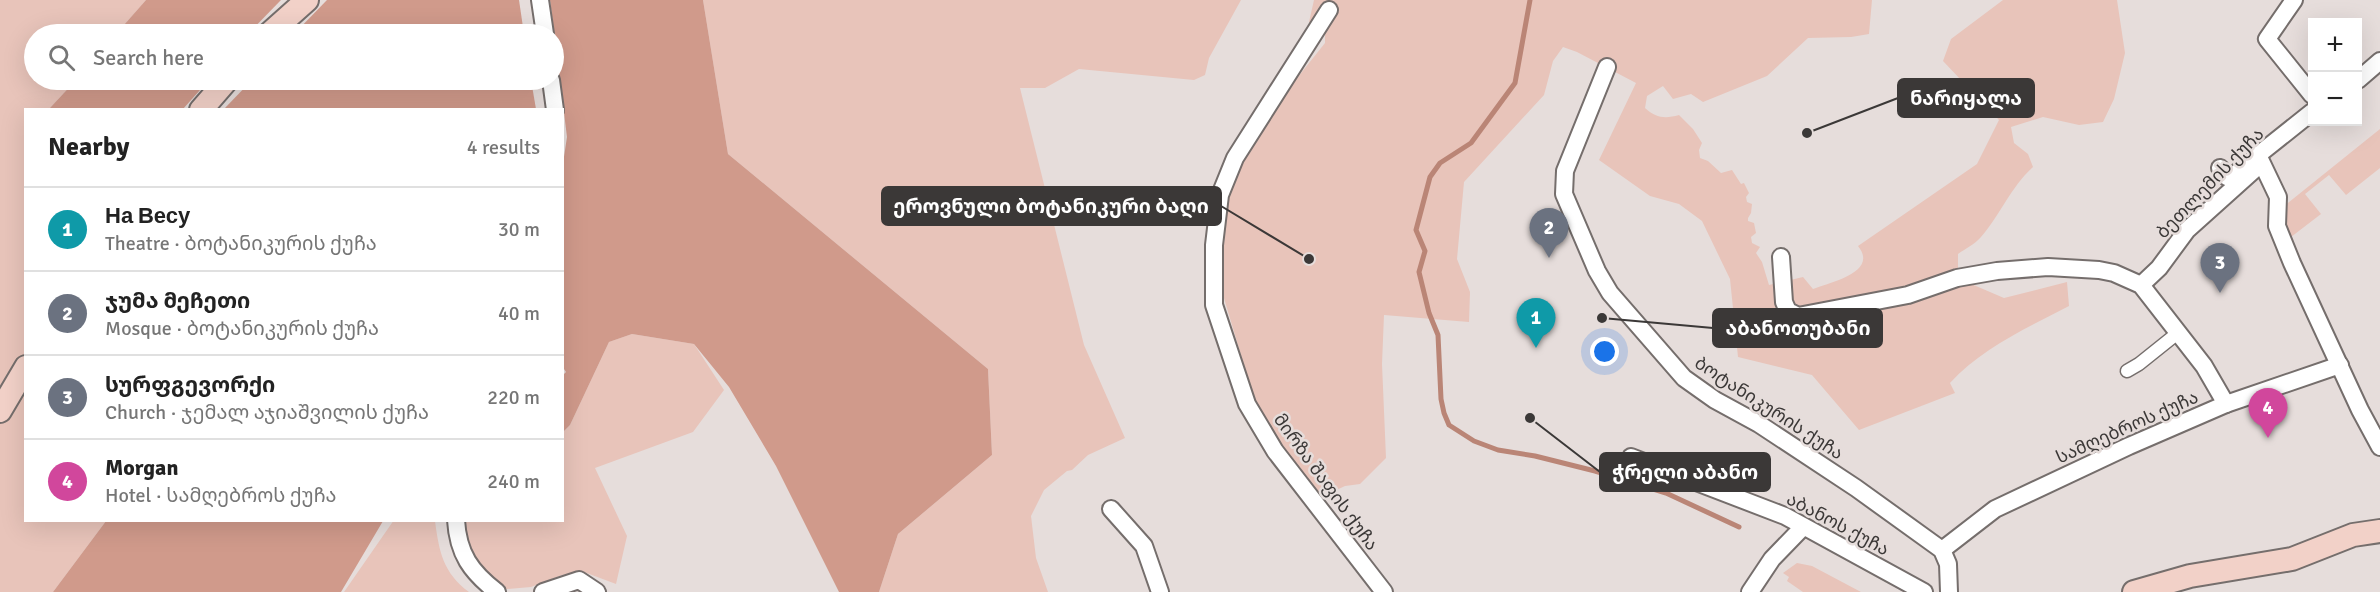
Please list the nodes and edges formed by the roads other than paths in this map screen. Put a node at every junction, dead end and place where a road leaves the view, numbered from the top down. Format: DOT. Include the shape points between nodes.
graph roads {
  1 [pos="307,0"];
  2 [pos="540,0"];
  3 [pos="2294,0"];
  4 [pos="1329,10"];
  5 [pos="280,24"];
  6 [pos="544,24"];
  7 [pos="2380,61"];
  8 [pos="1607,67"];
  9 [pos="2362,77"];
  10 [pos="2308,89"];
  11 [pos="218,90"];
  12 [pos="552,90"];
  13 [pos="203,108"];
  14 [pos="555,108"];
  15 [pos="2308,116"];
  16 [pos="2258,155"];
  17 [pos="2220,168"];
  18 [pos="1781,257"];
  19 [pos="2141,285"];
  20 [pos="2179,332"];
  21 [pos="2340,365"];
  22 [pos="24,370"];
  23 [pos="2127,370"];
  24 [pos="2226,404"];
  25 [pos="0,411"];
  26 [pos="2380,447"];
  27 [pos="1631,457"];
  28 [pos="1111,508"];
  29 [pos="456,522"];
  30 [pos="1803,526"];
  31 [pos="2380,531"];
  32 [pos="1942,550"];
  33 [pos="497,592"];
  34 [pos="543,592"];
  35 [pos="597,592"];
  36 [pos="1160,592"];
  37 [pos="1384,592"];
  38 [pos="1750,592"];
  39 [pos="1924,592"];
  40 [pos="1944,592"];
  41 [pos="1949,592"];
  42 [pos="2134,592"];
  1 -- 5 [label="main road"];
  2 -- 6 [label="street"];
  3 -- 10 [label="street" via="2267,39"];
  4 -- 37 [label="street, მირზა შაფის ქუჩა" via="1235,158 1220,195 1214,245 1214,305 1247,404 1275,451"];
  7 -- 9 [label="street"];
  8 -- 32 [label="street, ბოტანიკურის ქუჩა" via="1565,171 1564,194 1610,293 1684,378 1846,481"];
  11 -- 13 [label="main road"];
  12 -- 14 [label="street"];
  15 -- 16 [label="street, ბეთლემის ქუჩა"];
  16 -- 17 [label="street" via="2232,177"];
  16 -- 19 [label="street, ბეთლემის ქუჩა" via="2255,169 2187,230"];
  16 -- 21 [label="street" via="2278,197 2277,226"];
  18 -- 19 [label="street" via="1784,302 1788,311 1798,316 1908,295 1957,278 1997,271 2048,267 2099,270"];
  19 -- 20 [label="street"];
  20 -- 23 [label="street"];
  20 -- 24 [label="street"];
  21 -- 24 [label="street, სამღებროს ქუჩა"];
  21 -- 26 [label="street"];
  22 -- 25 [label="main road"];
  24 -- 32 [label="street, სამღებროს ქუჩა" via="1995,509"];
  27 -- 30 [label="street, აბანოს ქუჩა"];
  28 -- 36 [label="street" via="1144,546"];
  29 -- 33 [label="street" via="468,566"];
  30 -- 38 [label="street" via="1772,559"];
  30 -- 39 [label="street, აბანოს ქუჩა"];
  31 -- 42 [label="main road" via="2354,535 2292,559 2190,576"];
  32 -- 41 [label="street" via="1948,564"];
  34 -- 35 [label="street" via="579,580"];
  40 -- 41 [label="street"];
}
